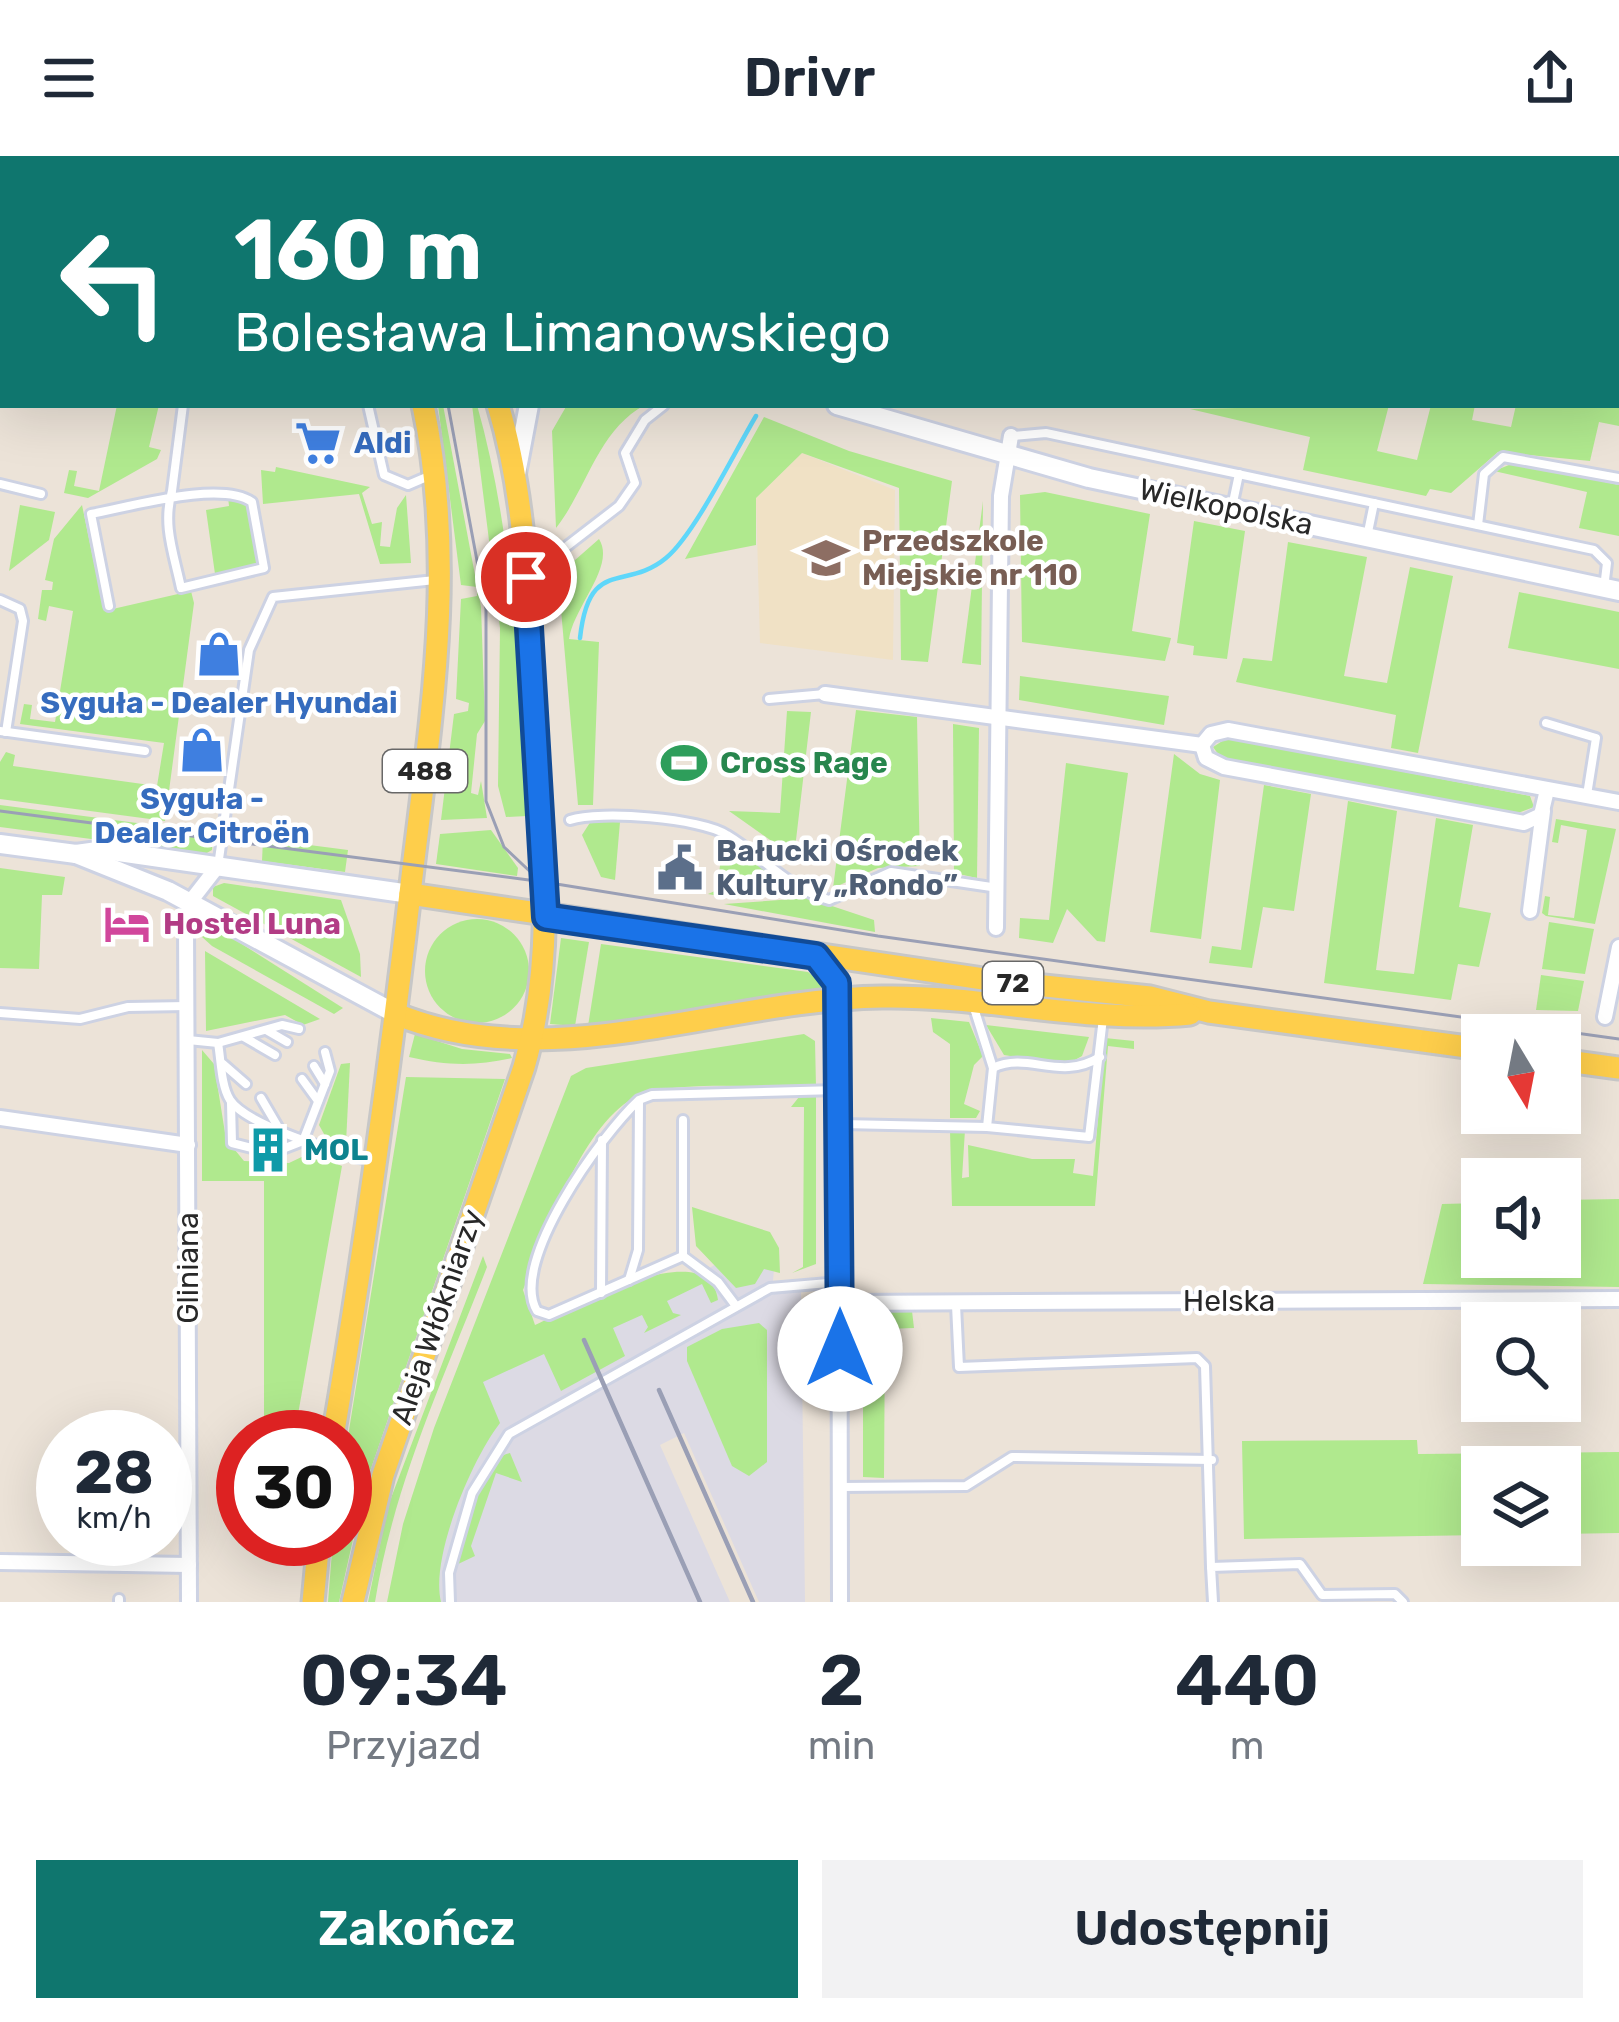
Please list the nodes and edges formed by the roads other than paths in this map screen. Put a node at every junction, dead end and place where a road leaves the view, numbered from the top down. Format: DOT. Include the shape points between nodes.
graph roads {
  1 [pos="183,408"];
  2 [pos="369,408"];
  3 [pos="424,408"];
  4 [pos="499,408"];
  5 [pos="528,408"];
  6 [pos="660,408"];
  7 [pos="849,408"];
  8 [pos="1009,447"];
  9 [pos="436,472"];
  10 [pos="1239,473"];
  11 [pos="515,478"];
  12 [pos="1619,478"];
  13 [pos="0,484"];
  14 [pos="41,494"];
  15 [pos="169,500"];
  16 [pos="1374,503"];
  17 [pos="1232,509"];
  18 [pos="1478,525"];
  19 [pos="1367,538"];
  20 [pos="526,577"];
  21 [pos="443,579"];
  22 [pos="1612,590"];
  23 [pos="0,600"];
  24 [pos="109,606"];
  25 [pos="826,694"];
  26 [pos="769,699"];
  27 [pos="999,714"];
  28 [pos="1546,723"];
  29 [pos="3,732"];
  30 [pos="1202,745"];
  31 [pos="145,751"];
  32 [pos="1546,790"];
  33 [pos="1587,796"];
  34 [pos="1619,802"];
  35 [pos="1543,811"];
  36 [pos="570,820"];
  37 [pos="0,844"];
  38 [pos="76,854"];
  39 [pos="218,866"];
  40 [pos="998,889"];
  41 [pos="410,895"];
  42 [pos="190,902"];
  43 [pos="1530,911"];
  44 [pos="546,917"];
  45 [pos="218,918"];
  46 [pos="996,928"];
  47 [pos="189,933"];
  48 [pos="1619,946"];
  49 [pos="816,956"];
  50 [pos="1614,994"];
  51 [pos="839,999"];
  52 [pos="973,1000"];
  53 [pos="188,1006"];
  54 [pos="1209,1012"];
  55 [pos="0,1013"];
  56 [pos="396,1014"];
  57 [pos="1103,1015"];
  58 [pos="1605,1017"];
  59 [pos="299,1029"];
  60 [pos="261,1030"];
  61 [pos="237,1036"];
  62 [pos="533,1036"];
  63 [pos="188,1040"];
  64 [pos="287,1042"];
  65 [pos="218,1043"];
  66 [pos="1461,1046"];
  67 [pos="325,1052"];
  68 [pos="275,1055"];
  69 [pos="1100,1058"];
  70 [pos="222,1062"];
  71 [pos="1581,1063"];
  72 [pos="314,1066"];
  73 [pos="993,1068"];
  74 [pos="1619,1068"];
  75 [pos="302,1079"];
  76 [pos="246,1084"];
  77 [pos="325,1087"];
  78 [pos="840,1090"];
  79 [pos="262,1097"];
  80 [pos="639,1100"];
  81 [pos="230,1102"];
  82 [pos="319,1103"];
  83 [pos="0,1118"];
  84 [pos="683,1120"];
  85 [pos="840,1124"];
  86 [pos="278,1127"];
  87 [pos="987,1127"];
  88 [pos="602,1139"];
  89 [pos="302,1141"];
  90 [pos="188,1145"];
  91 [pos="256,1149"];
  92 [pos="280,1150"];
  93 [pos="378,1163"];
  94 [pos="682,1256"];
  95 [pos="629,1280"];
  96 [pos="840,1282"];
  97 [pos="601,1293"];
  98 [pos="1619,1299"];
  99 [pos="956,1302"];
  100 [pos="840,1303"];
  101 [pos="736,1306"];
  102 [pos="189,1410"];
  103 [pos="337,1410"];
  104 [pos="1212,1460"];
  105 [pos="839,1486"];
  106 [pos="0,1562"];
  107 [pos="36,1563"];
  108 [pos="189,1566"];
  109 [pos="317,1566"];
  110 [pos="1211,1567"];
  111 [pos="189,1602"];
  112 [pos="314,1602"];
  113 [pos="353,1602"];
  114 [pos="450,1602"];
  115 [pos="840,1602"];
  116 [pos="1213,1602"];
  117 [pos="1403,1602"];
  1 -- 15 [label="lane"];
  2 -- 9 [label="lane" via="384,475 408,485"];
  3 -- 9 [label="main road, 488"];
  4 -- 11 [label="main road"];
  5 -- 11 [label="street"];
  6 -- 20 [label="lane" via="625,453 634,482 619,506"];
  7 -- 8 [label="street, Wielkopolska"];
  8 -- 10 [label="lane" via="1046,433"];
  8 -- 17 [label="street, Wielkopolska"];
  8 -- 27 [label="street" via="1001,496"];
  9 -- 21 [label="main road, 488"];
  10 -- 16 [label="lane"];
  10 -- 17 [label="lane"];
  11 -- 20 [label="main road"];
  12 -- 18 [label="lane" via="1503,457 1484,474"];
  13 -- 14 [label="lane"];
  15 -- 15 [label="lane" via="164,516 182,588 265,568 252,502 216,492"];
  15 -- 24 [label="lane" via="91,514"];
  16 -- 18 [label="lane"];
  16 -- 19 [label="lane"];
  17 -- 19 [label="street, Wielkopolska"];
  18 -- 22 [label="lane" via="1601,552"];
  19 -- 22 [label="street, Wielkopolska"];
  20 -- 44 [label="main road"];
  21 -- 39 [label="lane" via="273,597 249,650"];
  21 -- 41 [label="main road, 488"];
  23 -- 29 [label="lane" via="15,605 23,621"];
  25 -- 26 [label="lane"];
  25 -- 27 [label="street"];
  27 -- 30 [label="street"];
  27 -- 40 [label="street"];
  28 -- 33 [label="lane" via="1596,738"];
  29 -- 31 [label="lane"];
  30 -- 32 [label="street" via="1228,730"];
  30 -- 35 [label="street" via="1206,758 1224,767 1524,823"];
  32 -- 33 [label="street"];
  32 -- 35 [label="street"];
  33 -- 34 [label="street"];
  35 -- 43 [label="street"];
  36 -- 40 [label="lane" via="591,815 712,828 829,900 891,872"];
  37 -- 38 [label="street"];
  38 -- 39 [label="street" via="104,850"];
  38 -- 42 [label="street"];
  39 -- 41 [label="street"];
  39 -- 42 [label="street"];
  40 -- 46 [label="street"];
  41 -- 44 [label="main road, 72"];
  41 -- 56 [label="main road"];
  42 -- 45 [label="street"];
  42 -- 47 [label="street, Gliniana"];
  44 -- 49 [label="main road, 72"];
  44 -- 62 [label="main road, Aleja Włókniarzy"];
  45 -- 47 [label="street"];
  45 -- 56 [label="street"];
  47 -- 53 [label="street, Gliniana"];
  48 -- 50 [label="street"];
  49 -- 51 [label="street"];
  49 -- 54 [label="main road, 72" via="1150,997"];
  50 -- 58 [label="street"];
  51 -- 52 [label="main road, 72"];
  51 -- 62 [label="main road, 72" via="644,1030"];
  51 -- 78 [label="street"];
  52 -- 57 [label="main road, 72"];
  52 -- 73 [label="lane"];
  53 -- 55 [label="lane" via="128,1007 80,1019"];
  53 -- 63 [label="street, Gliniana"];
  54 -- 57 [label="main road, 72"];
  54 -- 66 [label="main road, 72"];
  56 -- 62 [label="main road" via="451,1032"];
  56 -- 93 [label="main road"];
  57 -- 69 [label="lane"];
  59 -- 60 [label="lane"];
  60 -- 61 [label="lane"];
  60 -- 64 [label="lane"];
  61 -- 65 [label="lane"];
  61 -- 68 [label="lane"];
  62 -- 113 [label="main road, Aleja Włókniarzy" via="376,1497"];
  63 -- 65 [label="lane"];
  63 -- 90 [label="street, Gliniana"];
  65 -- 70 [label="lane"];
  67 -- 77 [label="lane"];
  69 -- 73 [label="lane" via="1071,1071 1006,1062"];
  69 -- 87 [label="lane" via="1089,1137"];
  70 -- 76 [label="lane"];
  70 -- 81 [label="lane"];
  71 -- 74 [label="main road"];
  72 -- 77 [label="lane"];
  73 -- 87 [label="lane"];
  75 -- 82 [label="lane"];
  77 -- 82 [label="lane"];
  78 -- 80 [label="lane"];
  78 -- 85 [label="street"];
  79 -- 86 [label="lane"];
  80 -- 88 [label="lane"];
  80 -- 95 [label="lane" via="638,1250"];
  81 -- 86 [label="lane"];
  81 -- 91 [label="lane" via="232,1143"];
  82 -- 89 [label="lane"];
  83 -- 90 [label="street"];
  84 -- 94 [label="lane"];
  85 -- 87 [label="lane"];
  85 -- 96 [label="street"];
  86 -- 89 [label="lane"];
  88 -- 97 [label="lane"];
  88 -- 97 [label="lane" via="572,1178 529,1288 542,1315"];
  89 -- 92 [label="lane"];
  89 -- 93 [label="lane"];
  90 -- 102 [label="street, Gliniana"];
  93 -- 103 [label="main road"];
  94 -- 95 [label="lane"];
  94 -- 101 [label="lane"];
  95 -- 97 [label="lane"];
  96 -- 100 [label="street"];
  96 -- 101 [label="lane" via="779,1284"];
  98 -- 99 [label="street, Helska"];
  99 -- 100 [label="street, Helska"];
  99 -- 104 [label="lane" via="959,1367 1197,1358 1208,1372"];
  100 -- 105 [label="street"];
  101 -- 114 [label="lane" via="509,1434 472,1492 449,1573"];
  104 -- 105 [label="lane" via="1012,1457 966,1486"];
  104 -- 110 [label="lane"];
  105 -- 115 [label="street"];
  106 -- 107 [label="street"];
  108 -- 111 [label="street, Gliniana"];
  109 -- 112 [label="main road"];
  110 -- 116 [label="lane"];
  110 -- 117 [label="lane" via="1300,1564 1322,1595 1395,1594"];
}
